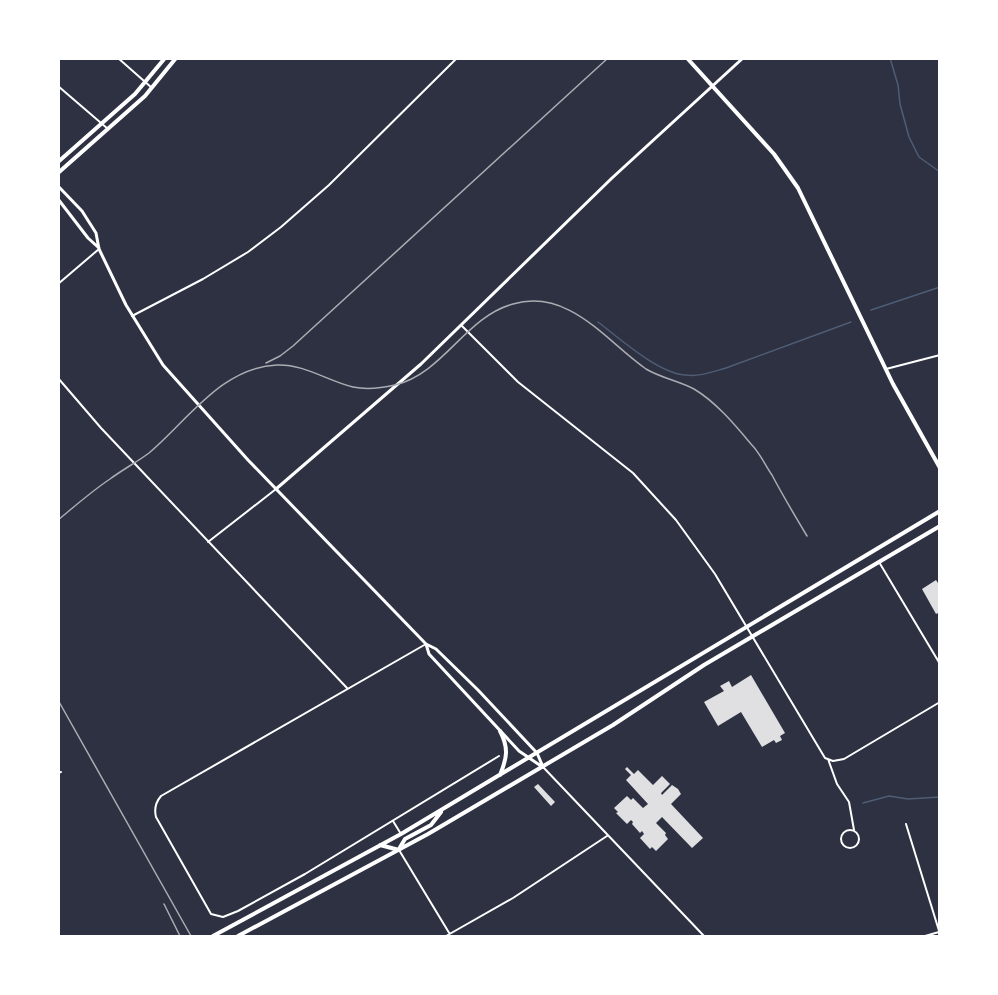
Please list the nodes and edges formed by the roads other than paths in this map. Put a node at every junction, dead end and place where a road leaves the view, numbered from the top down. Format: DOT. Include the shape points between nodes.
graph roads {
  1 [pos="118,58"];
  2 [pos="165,58"];
  3 [pos="176,58"];
  4 [pos="457,58"];
  5 [pos="687,58"];
  6 [pos="743,58"];
  7 [pos="146,82"];
  8 [pos="58,86"];
  9 [pos="713,87"];
  10 [pos="152,89"];
  11 [pos="102,123"];
  12 [pos="108,129"];
  13 [pos="58,162"];
  14 [pos="58,173"];
  15 [pos="58,186"];
  16 [pos="58,199"];
  17 [pos="99,249"];
  18 [pos="59,284"];
  19 [pos="132,316"];
  20 [pos="461,324"];
  21 [pos="939,355"];
  22 [pos="886,369"];
  23 [pos="58,378"];
  24 [pos="939,468"];
  25 [pos="276,489"];
  26 [pos="939,511"];
  27 [pos="939,526"];
  28 [pos="208,542"];
  29 [pos="879,562"];
  30 [pos="746,626"];
  31 [pos="752,637"];
  32 [pos="426,644"];
  33 [pos="939,664"];
  34 [pos="347,688"];
  35 [pos="939,702"];
  36 [pos="500,731"];
  37 [pos="537,753"];
  38 [pos="500,756"];
  39 [pos="528,758"];
  40 [pos="828,759"];
  41 [pos="543,767"];
  42 [pos="500,775"];
  43 [pos="443,808"];
  44 [pos="393,821"];
  45 [pos="906,824"];
  46 [pos="854,830"];
  47 [pos="401,834"];
  48 [pos="608,836"];
  49 [pos="380,845"];
  50 [pos="399,850"];
  51 [pos="939,933"];
  52 [pos="450,935"];
  53 [pos="213,936"];
  54 [pos="237,936"];
  55 [pos="446,936"];
  56 [pos="704,936"];
  57 [pos="925,936"];
  1 -- 7 [label="street"];
  2 -- 7 [label="main road"];
  3 -- 10 [label="main road"];
  4 -- 19 [label="street" via="281,227 205,278"];
  5 -- 9 [label="main road"];
  6 -- 9 [label="street"];
  7 -- 10 [label="street"];
  7 -- 11 [label="main road"];
  8 -- 11 [label="street"];
  9 -- 20 [label="street"];
  9 -- 22 [label="main road" via="774,154 798,188"];
  10 -- 12 [label="main road"];
  11 -- 12 [label="street"];
  11 -- 13 [label="main road"];
  12 -- 14 [label="main road"];
  15 -- 17 [label="street" via="93,227"];
  16 -- 17 [label="street"];
  17 -- 18 [label="street"];
  17 -- 19 [label="street"];
  19 -- 25 [label="street" via="169,373"];
  20 -- 25 [label="street" via="377,403"];
  20 -- 30 [label="street" via="518,382 633,473 654,495 700,551"];
  21 -- 22 [label="street"];
  22 -- 24 [label="main road"];
  23 -- 28 [label="street"];
  25 -- 28 [label="street"];
  25 -- 32 [label="street"];
  26 -- 30 [label="main road"];
  27 -- 29 [label="main road"];
  28 -- 34 [label="street"];
  29 -- 31 [label="main road"];
  29 -- 33 [label="street"];
  30 -- 31 [label="street"];
  30 -- 37 [label="main road"];
  31 -- 40 [label="street" via="818,749"];
  31 -- 41 [label="main road"];
  32 -- 34 [label="street"];
  32 -- 36 [label="street" via="442,670"];
  32 -- 37 [label="street" via="436,649"];
  34 -- 44 [label="street" via="161,796 155,813 211,914 219,917 230,915 306,874"];
  35 -- 40 [label="street" via="844,759"];
  36 -- 39 [label="street"];
  36 -- 42 [label="main road" via="507,749"];
  37 -- 39 [label="main road"];
  37 -- 41 [label="street"];
  38 -- 44 [label="street"];
  39 -- 41 [label="street"];
  39 -- 42 [label="main road"];
  40 -- 46 [label="street" via="849,802"];
  41 -- 48 [label="street"];
  41 -- 50 [label="main road"];
  42 -- 43 [label="main road"];
  43 -- 47 [label="main road"];
  43 -- 50 [label="main road" via="431,825 405,839"];
  44 -- 47 [label="street"];
  45 -- 51 [label="street"];
  46 -- 46 [label="street" via="845,831 841,837 847,847 859,842"];
  47 -- 49 [label="main road"];
  48 -- 52 [label="street"];
  48 -- 56 [label="street"];
  49 -- 50 [label="main road"];
  49 -- 53 [label="main road"];
  50 -- 52 [label="street"];
  50 -- 54 [label="main road"];
  51 -- 57 [label="street"];
  52 -- 55 [label="street"];
}
